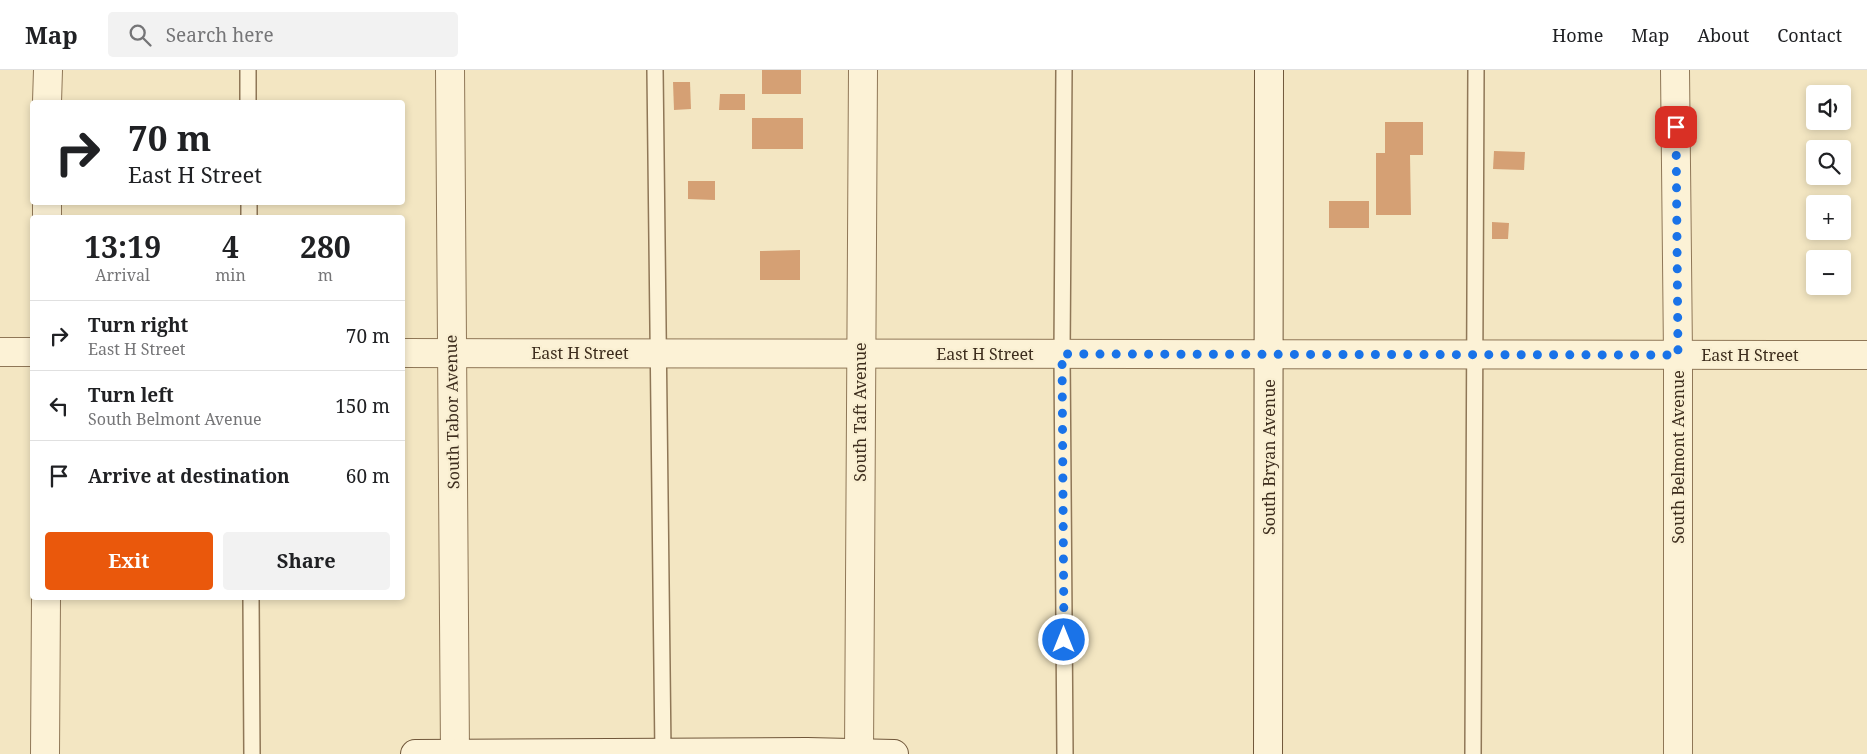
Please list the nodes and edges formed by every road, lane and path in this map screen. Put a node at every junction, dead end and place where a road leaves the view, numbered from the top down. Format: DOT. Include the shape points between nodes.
graph roads {
  1 [pos="48,70"];
  2 [pos="248,70"];
  3 [pos="450,70"];
  4 [pos="655,70"];
  5 [pos="863,70"];
  6 [pos="1064,70"];
  7 [pos="1269,70"];
  8 [pos="1476,70"];
  9 [pos="1675,70"];
  10 [pos="48,100"];
  11 [pos="248,100"];
  12 [pos="0,352"];
  13 [pos="30,352"];
  14 [pos="405,353"];
  15 [pos="452,353"];
  16 [pos="657,353"];
  17 [pos="860,354"];
  18 [pos="1062,354"];
  19 [pos="1270,354"];
  20 [pos="1474,354"];
  21 [pos="1678,355"];
  22 [pos="1867,355"];
  23 [pos="46,600"];
  24 [pos="251,600"];
  25 [pos="663,753"];
  26 [pos="807,753"];
  27 [pos="859,753"];
  28 [pos="45,754"];
  29 [pos="252,754"];
  30 [pos="416,754"];
  31 [pos="455,754"];
  32 [pos="894,754"];
  33 [pos="1065,754"];
  34 [pos="1268,754"];
  35 [pos="1473,754"];
  36 [pos="1678,754"];
  1 -- 10 [label="street"];
  2 -- 11 [label="lane"];
  3 -- 15 [label="street, South Tabor Avenue"];
  4 -- 16 [label="lane"];
  5 -- 17 [label="street, South Taft Avenue"];
  6 -- 18 [label="lane"];
  7 -- 19 [label="street, South Bryan Avenue"];
  8 -- 20 [label="lane"];
  9 -- 21 [label="street, South Belmont Avenue"];
  12 -- 13 [label="street"];
  14 -- 15 [label="street, East H Street"];
  15 -- 16 [label="street, East H Street"];
  15 -- 31 [label="street, South Tabor Avenue"];
  16 -- 17 [label="street, East H Street"];
  16 -- 25 [label="lane"];
  17 -- 18 [label="street, East H Street"];
  17 -- 27 [label="street, South Taft Avenue"];
  18 -- 19 [label="street, East H Street"];
  18 -- 33 [label="lane"];
  19 -- 20 [label="street, East H Street"];
  19 -- 34 [label="street, South Bryan Avenue"];
  20 -- 21 [label="street, East H Street"];
  20 -- 35 [label="lane"];
  21 -- 22 [label="street, East H Street"];
  21 -- 36 [label="street, South Belmont Avenue"];
  23 -- 28 [label="street"];
  24 -- 29 [label="lane"];
  25 -- 26 [label="street"];
  25 -- 31 [label="street"];
  26 -- 27 [label="street"];
  27 -- 32 [label="street"];
  30 -- 31 [label="street"];
}
